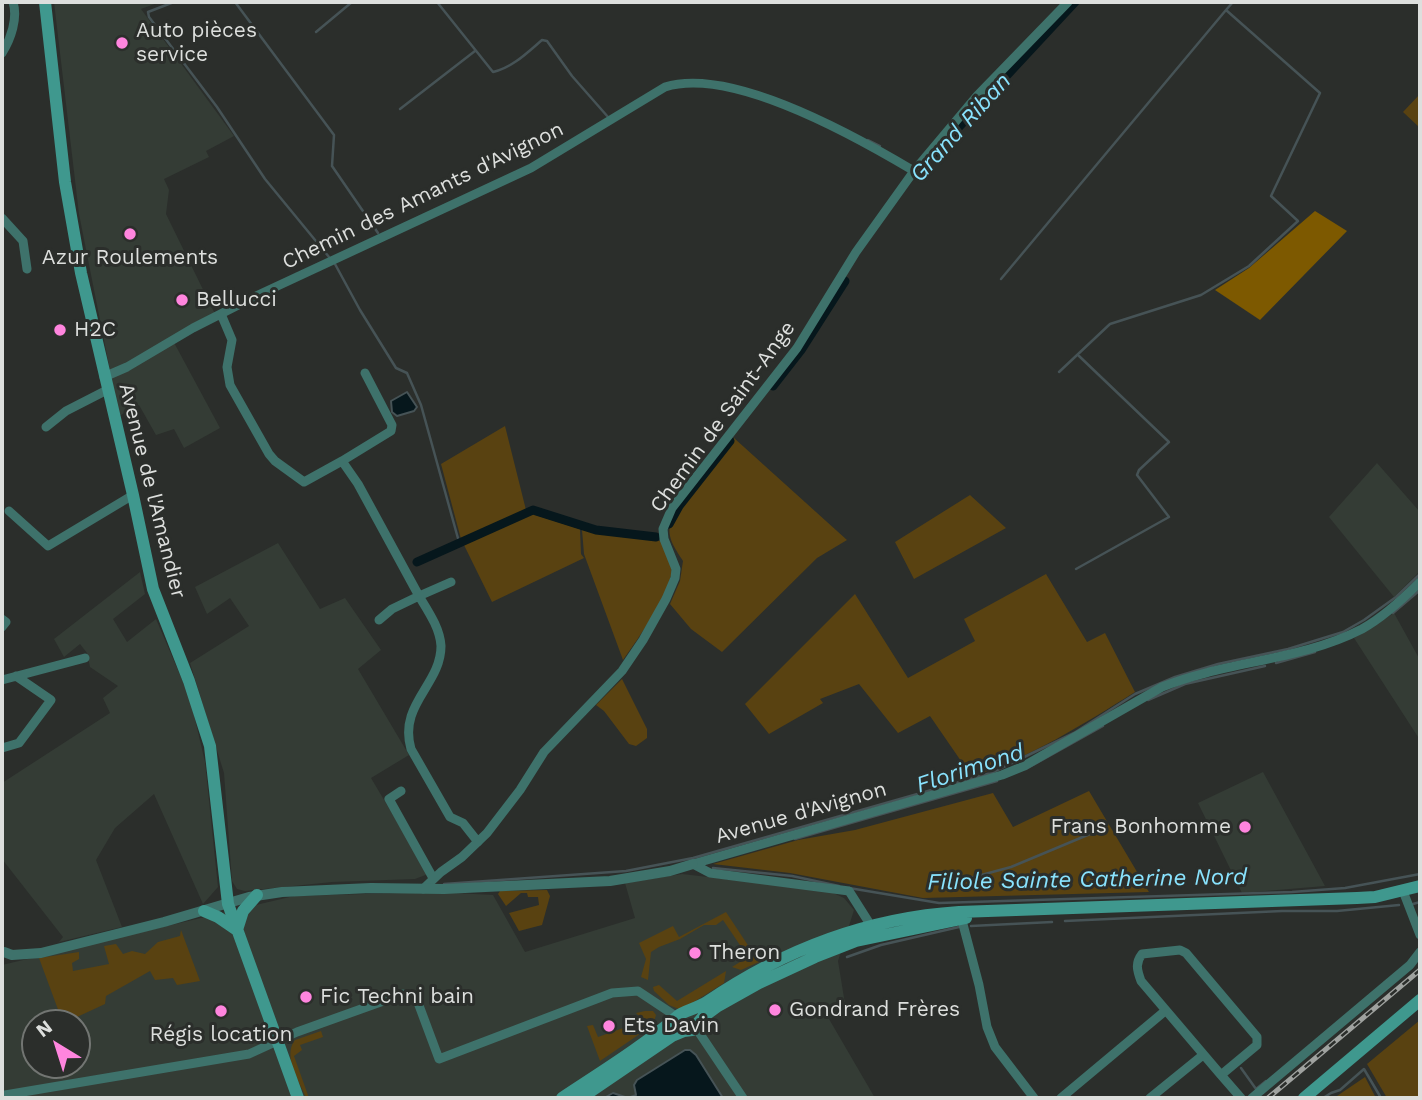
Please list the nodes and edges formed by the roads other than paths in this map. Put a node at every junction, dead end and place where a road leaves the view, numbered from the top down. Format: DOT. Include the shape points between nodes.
graph roads {
  1 [pos="13,2"];
  2 [pos="45,2"];
  3 [pos="1068,2"];
  4 [pos="2,53"];
  5 [pos="914,171"];
  6 [pos="2,218"];
  7 [pos="27,269"];
  8 [pos="221,314"];
  9 [pos="365,373"];
  10 [pos="106,383"];
  11 [pos="47,427"];
  12 [pos="342,461"];
  13 [pos="133,495"];
  14 [pos="9,511"];
  15 [pos="451,582"];
  16 [pos="1420,582"];
  17 [pos="419,596"];
  18 [pos="2,618"];
  19 [pos="379,620"];
  20 [pos="2,628"];
  21 [pos="85,658"];
  22 [pos="16,676"];
  23 [pos="2,679"];
  24 [pos="2,748"];
  25 [pos="401,791"];
  26 [pos="478,842"];
  27 [pos="693,864"];
  28 [pos="433,878"];
  29 [pos="1420,886"];
  30 [pos="423,889"];
  31 [pos="1403,891"];
  32 [pos="257,895"];
  33 [pos="228,904"];
  34 [pos="204,911"];
  35 [pos="960,915"];
  36 [pos="237,930"];
  37 [pos="871,931"];
  38 [pos="1420,936"];
  39 [pos="2,952"];
  40 [pos="1420,952"];
  41 [pos="1420,1000"];
  42 [pos="1165,1010"];
  43 [pos="686,1022"];
  44 [pos="277,1041"];
  45 [pos="1203,1055"];
  46 [pos="1221,1075"];
  47 [pos="1029,1097"];
  48 [pos="2,1098"];
  49 [pos="298,1098"];
  50 [pos="562,1098"];
  51 [pos="581,1098"];
  52 [pos="743,1098"];
  53 [pos="1061,1098"];
  54 [pos="1150,1098"];
  55 [pos="1241,1098"];
  56 [pos="1252,1098"];
  57 [pos="1304,1098"];
  1 -- 4 [label="street" via="15,18"];
  2 -- 10 [label="main road, Avenue de l'Amandier" via="65,182"];
  3 -- 5 [label="street, Chemin de Saint-Ange" via="977,96"];
  5 -- 8 [label="street, Chemin des Amants d'Avignon" via="862,139 785,105 711,84 680,82 531,168"];
  5 -- 26 [label="street, Chemin de Saint-Ange" via="856,251 797,348 672,508 663,528 675,578 643,640 622,671 544,752"];
  6 -- 7 [label="street" via="23,241"];
  8 -- 10 [label="street, Chemin des Amants d'Avignon"];
  8 -- 12 [label="street" via="232,340 227,367 230,385 275,461 304,482"];
  9 -- 12 [label="street" via="391,431"];
  10 -- 11 [label="street, Chemin des Amants d'Avignon"];
  10 -- 13 [label="main road, Avenue de l'Amandier"];
  12 -- 17 [label="street"];
  13 -- 14 [label="street" via="48,546"];
  13 -- 33 [label="main road, Avenue de l'Amandier" via="153,589 210,746"];
  15 -- 17 [label="street"];
  16 -- 27 [label="street, Avenue d'Avignon" via="1362,628 1323,644 1181,680 1002,775"];
  17 -- 19 [label="street"];
  17 -- 26 [label="street" via="436,625 441,645 431,677 412,709 408,739 450,817"];
  18 -- 20 [label="street" via="6,622"];
  21 -- 22 [label="street"];
  22 -- 23 [label="street"];
  22 -- 24 [label="street" via="51,700 19,743"];
  25 -- 28 [label="street" via="389,799"];
  26 -- 28 [label="street, Chemin de Saint-Ange"];
  27 -- 30 [label="street, Avenue d'Avignon" via="610,881"];
  27 -- 37 [label="street" via="710,873 849,891"];
  28 -- 30 [label="street, Chemin de Saint-Ange"];
  29 -- 31 [label="main road"];
  30 -- 32 [label="street, Avenue d'Avignon" via="325,888"];
  31 -- 35 [label="main road" via="1340,899"];
  31 -- 38 [label="street"];
  32 -- 33 [label="street, Avenue d'Avignon"];
  32 -- 36 [label="main road" via="243,911"];
  33 -- 34 [label="street, Avenue d'Avignon"];
  33 -- 36 [label="main road, Avenue de l'Amandier"];
  34 -- 36 [label="main road"];
  34 -- 39 [label="street, Avenue d'Avignon" via="41,953 12,956"];
  35 -- 37 [label="main road" via="915,916"];
  35 -- 47 [label="street" via="987,1027 995,1048"];
  36 -- 44 [label="main road, Avenue de l'Amandier"];
  37 -- 43 [label="main road" via="804,948 771,963"];
  40 -- 56 [label="street"];
  41 -- 57 [label="main road"];
  42 -- 45 [label="street"];
  42 -- 46 [label="street" via="1141,981 1138,960 1142,954 1180,950 1257,1037 1257,1045"];
  42 -- 53 [label="street"];
  43 -- 44 [label="street" via="638,991 612,993 439,1059 417,1000 403,993"];
  43 -- 50 [label="main road"];
  43 -- 51 [label="main road"];
  43 -- 52 [label="street"];
  44 -- 48 [label="street" via="249,1054"];
  44 -- 49 [label="main road, Avenue de l'Amandier"];
  45 -- 46 [label="street"];
  45 -- 54 [label="street"];
  46 -- 55 [label="street"];
}
